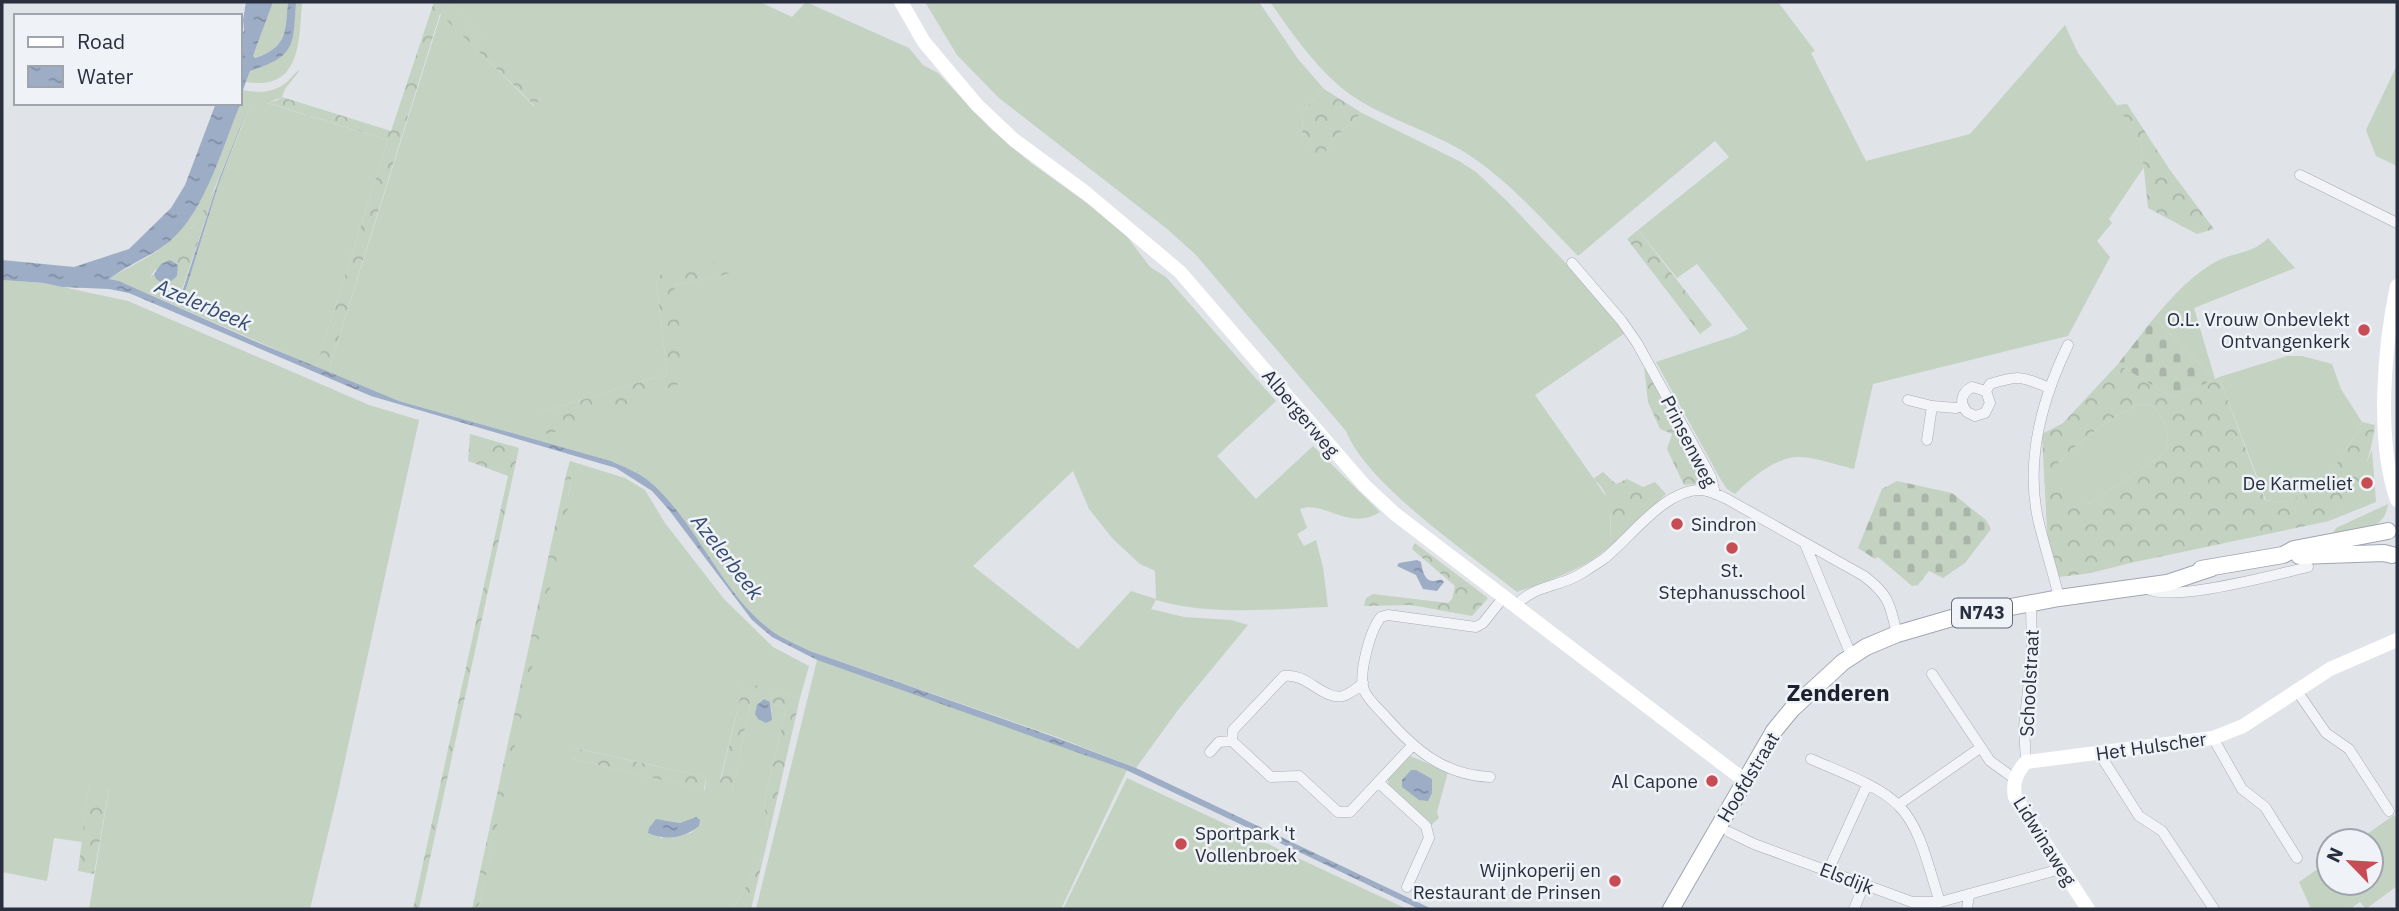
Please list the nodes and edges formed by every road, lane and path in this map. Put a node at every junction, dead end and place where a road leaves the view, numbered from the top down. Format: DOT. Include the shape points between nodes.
graph roads {
  1 [pos="901,2"];
  2 [pos="2300,175"];
  3 [pos="2397,223"];
  4 [pos="1572,264"];
  5 [pos="2397,286"];
  6 [pos="2068,345"];
  7 [pos="2049,388"];
  8 [pos="1986,391"];
  9 [pos="1908,400"];
  10 [pos="1932,406"];
  11 [pos="1962,406"];
  12 [pos="1927,440"];
  13 [pos="1715,494"];
  14 [pos="2397,500"];
  15 [pos="2397,517"];
  16 [pos="2388,531"];
  17 [pos="1805,544"];
  18 [pos="2283,555"];
  19 [pos="2395,558"];
  20 [pos="2240,563"];
  21 [pos="2308,567"];
  22 [pos="2212,568"];
  23 [pos="2243,581"];
  24 [pos="2142,586"];
  25 [pos="2086,593"];
  26 [pos="2059,598"];
  27 [pos="1509,602"];
  28 [pos="2031,603"];
  29 [pos="1898,634"];
  30 [pos="2395,646"];
  31 [pos="1852,656"];
  32 [pos="1932,674"];
  33 [pos="1363,683"];
  34 [pos="2297,691"];
  35 [pos="2213,738"];
  36 [pos="1232,741"];
  37 [pos="1412,746"];
  38 [pos="1980,748"];
  39 [pos="1210,752"];
  40 [pos="2099,754"];
  41 [pos="1811,760"];
  42 [pos="2026,762"];
  43 [pos="1490,777"];
  44 [pos="1746,779"];
  45 [pos="2015,779"];
  46 [pos="1377,782"];
  47 [pos="1867,785"];
  48 [pos="1898,805"];
  49 [pos="2389,811"];
  50 [pos="1729,832"];
  51 [pos="2297,858"];
  52 [pos="2061,869"];
  53 [pos="1828,871"];
  54 [pos="1864,885"];
  55 [pos="1407,887"];
  56 [pos="1969,894"];
  57 [pos="1940,902"];
  58 [pos="1671,909"];
  59 [pos="1854,909"];
  60 [pos="1967,909"];
  61 [pos="2088,909"];
  62 [pos="2214,909"];
  1 -- 27 [label="main road, Albergerweg" via="923,42 978,105 1014,140 1180,272 1364,485"];
  2 -- 3 [label="street"];
  4 -- 13 [label="street, Prinsenweg" via="1637,343 1711,477"];
  5 -- 14 [label="main road" via="2384,436"];
  6 -- 7 [label="street"];
  7 -- 8 [label="street" via="2015,376 1990,384"];
  7 -- 26 [label="street" via="2038,429 2034,495"];
  8 -- 11 [label="street" via="1969,388"];
  8 -- 11 [label="street" via="1990,403 1985,412 1971,415"];
  9 -- 10 [label="street"];
  10 -- 11 [label="street"];
  10 -- 12 [label="street"];
  13 -- 17 [label="street"];
  13 -- 27 [label="street, Prinsenweg" via="1699,490 1671,499 1578,576"];
  15 -- 16 [label="main road"];
  16 -- 18 [label="main road, Hoofdstraat / N743"];
  16 -- 19 [label="main road, N743" via="2387,543"];
  17 -- 29 [label="street" via="1879,588 1887,598"];
  17 -- 31 [label="street"];
  18 -- 19 [label="main road, Hoofdstraat / N743" via="2384,553"];
  18 -- 20 [label="main road, Hoofdstraat / N743"];
  20 -- 22 [label="main road, Hoofdstraat / N743"];
  20 -- 23 [label="street"];
  21 -- 23 [label="street, Hoofdstraat"];
  22 -- 24 [label="main road, Hoofdstraat / N743"];
  22 -- 25 [label="main road, Hoofdstraat / N743" via="2133,577"];
  23 -- 24 [label="street, Hoofdstraat" via="2179,593 2151,592"];
  24 -- 25 [label="main road, Hoofdstraat / N743"];
  25 -- 26 [label="main road, Hoofdstraat / N743"];
  26 -- 28 [label="main road, Hoofdstraat / N743"];
  27 -- 33 [label="street, Prinsenweg" via="1475,626 1381,617 1374,626"];
  27 -- 44 [label="main road, Albergerweg"];
  28 -- 29 [label="main road, Hoofdstraat / N743"];
  28 -- 42 [label="street, Schoolstraat"];
  29 -- 31 [label="main road, Hoofdstraat / N743"];
  30 -- 34 [label="main road, Het Hulscher" via="2329,669"];
  31 -- 44 [label="main road, Hoofdstraat / N743" via="1792,709"];
  32 -- 38 [label="street, Lidwinaweg"];
  33 -- 36 [label="street" via="1335,697 1293,675 1284,676 1233,730"];
  33 -- 37 [label="street" via="1366,694"];
  34 -- 35 [label="main road, Het Hulscher" via="2243,726"];
  34 -- 49 [label="street" via="2326,733 2349,749"];
  35 -- 40 [label="main road, Het Hulscher"];
  35 -- 51 [label="street" via="2242,789 2265,807"];
  36 -- 39 [label="street" via="1219,742"];
  36 -- 46 [label="street" via="1271,777 1299,776 1338,812 1350,812"];
  37 -- 43 [label="street" via="1441,764"];
  37 -- 46 [label="street"];
  38 -- 45 [label="street, Lidwinaweg"];
  38 -- 48 [label="street"];
  40 -- 42 [label="main road, Het Hulscher"];
  40 -- 62 [label="street" via="2138,816 2162,831"];
  41 -- 47 [label="street"];
  42 -- 45 [label="main road"];
  44 -- 58 [label="main road, Hoofdstraat / N743"];
  45 -- 52 [label="main road, Lidwinaweg" via="2015,797"];
  46 -- 55 [label="street" via="1426,826 1428,833"];
  47 -- 48 [label="street"];
  47 -- 53 [label="street"];
  48 -- 57 [label="street" via="1915,833"];
  50 -- 53 [label="street, Elsdijk"];
  52 -- 56 [label="street, Elsdijk"];
  52 -- 61 [label="main road, Lidwinaweg"];
  53 -- 54 [label="street, Elsdijk"];
  54 -- 57 [label="street, Elsdijk" via="1912,902"];
  54 -- 59 [label="street"];
  56 -- 57 [label="street, Elsdijk"];
  56 -- 60 [label="street"];
}
